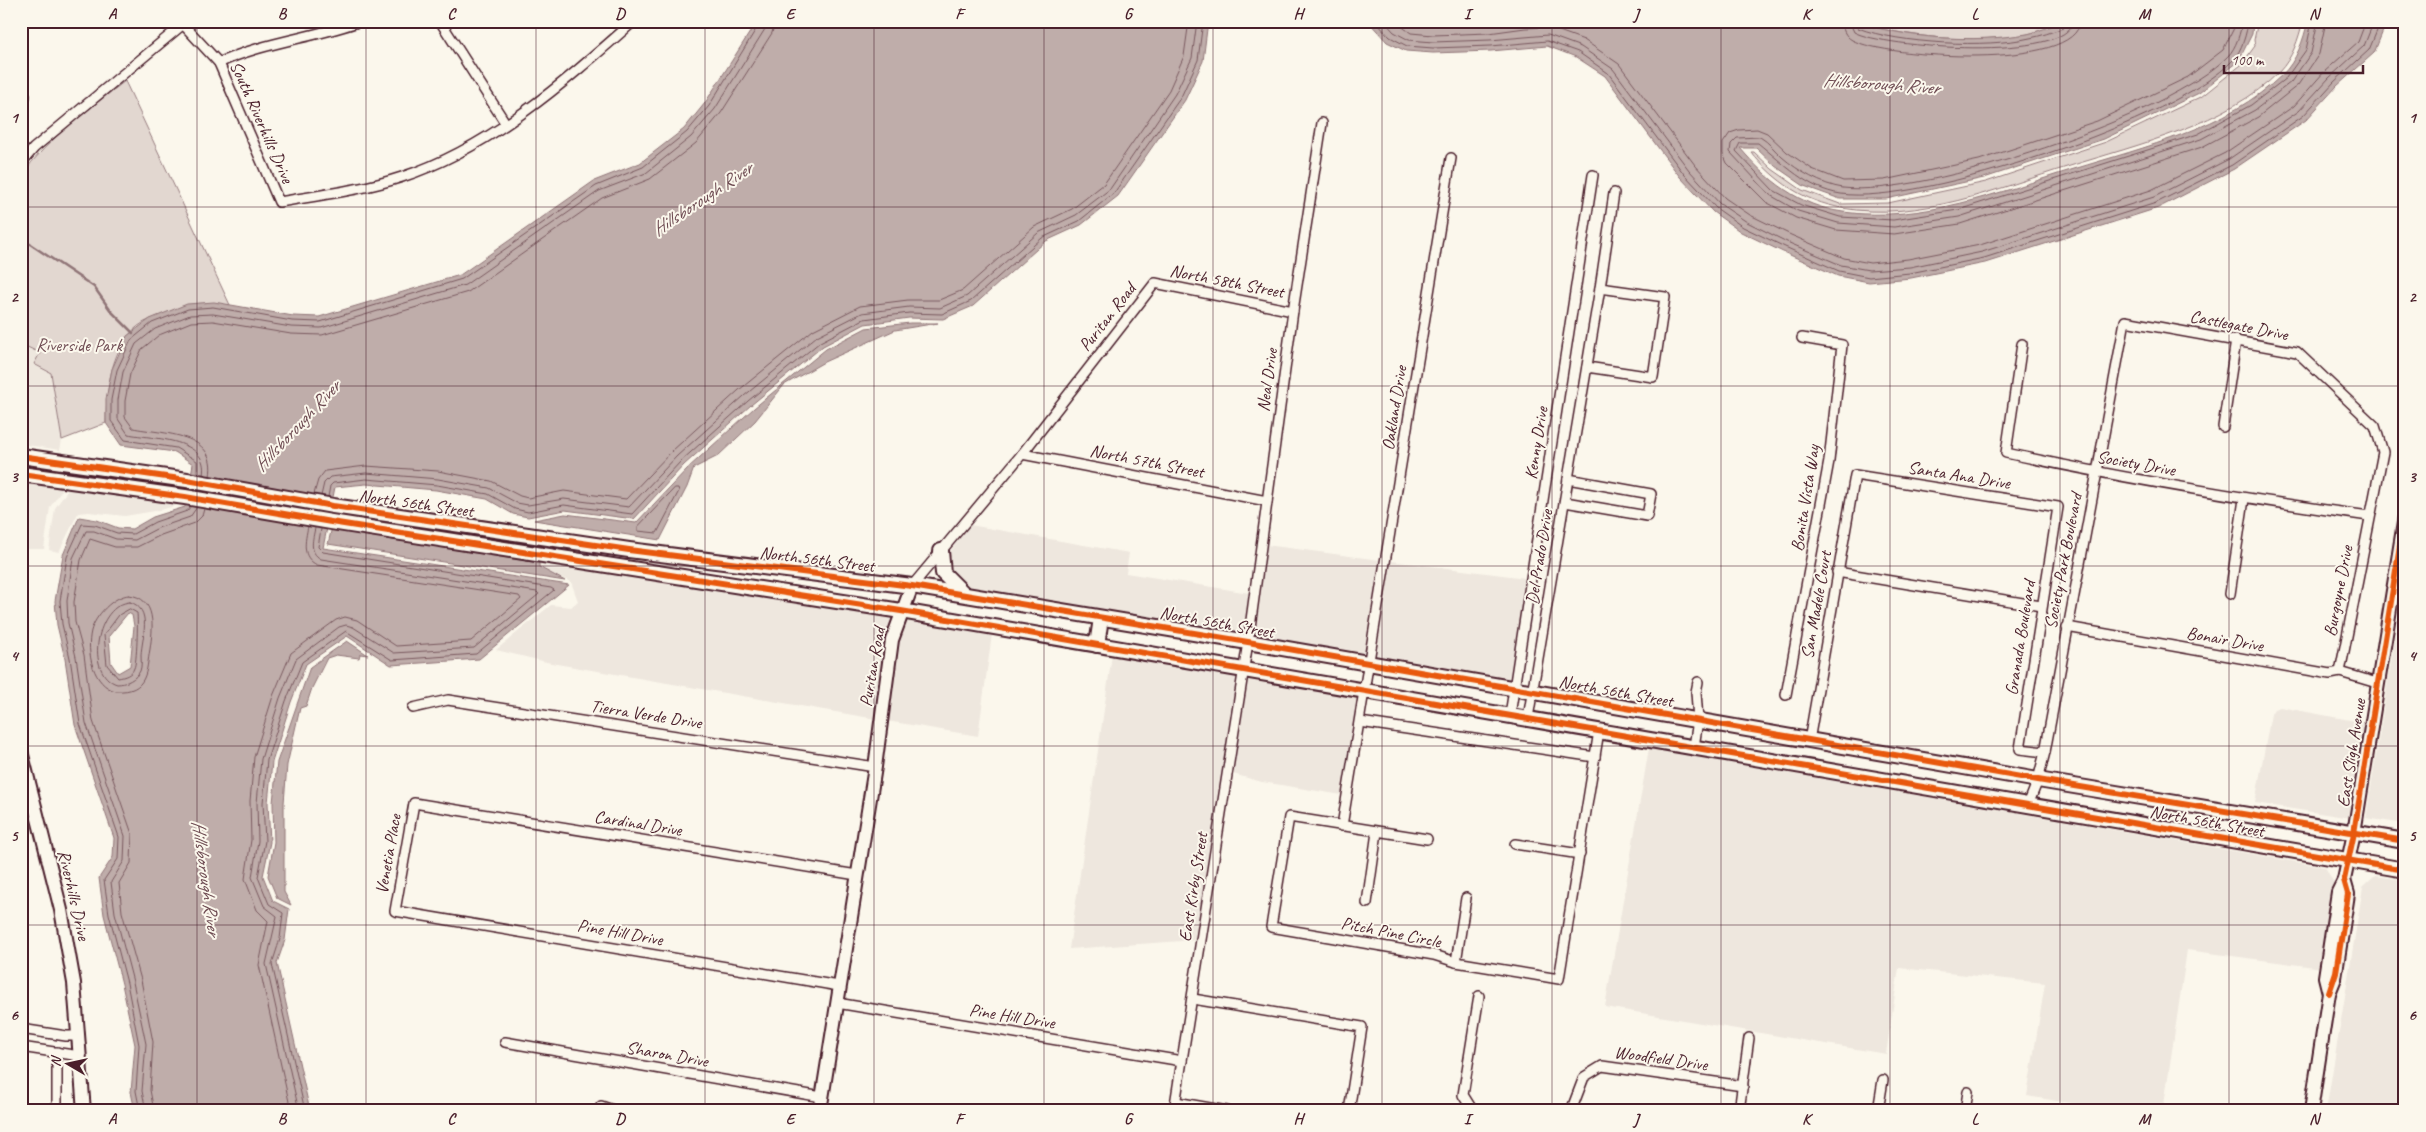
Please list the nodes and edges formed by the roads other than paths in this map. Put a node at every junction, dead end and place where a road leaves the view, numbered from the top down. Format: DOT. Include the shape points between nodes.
graph roads {
  1 [pos="360,21"];
  2 [pos="440,21"];
  3 [pos="634,21"];
  4 [pos="184,22"];
  5 [pos="219,63"];
  6 [pos="21,89"];
  7 [pos="21,109"];
  8 [pos="1322,123"];
  9 [pos="506,124"];
  10 [pos="1450,158"];
  11 [pos="21,162"];
  12 [pos="1593,175"];
  13 [pos="1614,193"];
  14 [pos="1155,283"];
  15 [pos="1600,288"];
  16 [pos="1293,311"];
  17 [pos="2125,321"];
  18 [pos="1802,338"];
  19 [pos="2236,340"];
  20 [pos="2022,344"];
  21 [pos="1587,367"];
  22 [pos="2223,427"];
  23 [pos="1022,454"];
  24 [pos="21,456"];
  25 [pos="2097,473"];
  26 [pos="21,474"];
  27 [pos="1855,475"];
  28 [pos="1568,479"];
  29 [pos="2244,498"];
  30 [pos="1266,501"];
  31 [pos="1565,502"];
  32 [pos="2058,507"];
  33 [pos="2369,516"];
  34 [pos="2405,516"];
  35 [pos="942,551"];
  36 [pos="673,556"];
  37 [pos="1837,572"];
  38 [pos="670,575"];
  39 [pos="912,586"];
  40 [pos="2230,594"];
  41 [pos="965,595"];
  42 [pos="2041,606"];
  43 [pos="901,611"];
  44 [pos="1101,618"];
  45 [pos="2067,627"];
  46 [pos="1248,642"];
  47 [pos="1097,645"];
  48 [pos="1369,663"];
  49 [pos="1244,669"];
  50 [pos="2340,672"];
  51 [pos="1698,682"];
  52 [pos="2377,683"];
  53 [pos="1365,689"];
  54 [pos="1514,689"];
  55 [pos="1532,692"];
  56 [pos="1786,695"];
  57 [pos="412,708"];
  58 [pos="1510,715"];
  59 [pos="1528,718"];
  60 [pos="1698,720"];
  61 [pos="1360,722"];
  62 [pos="1599,731"];
  63 [pos="1809,741"];
  64 [pos="1694,747"];
  65 [pos="21,751"];
  66 [pos="2045,752"];
  67 [pos="1595,757"];
  68 [pos="875,767"];
  69 [pos="2038,780"];
  70 [pos="414,803"];
  71 [pos="2028,805"];
  72 [pos="1342,826"];
  73 [pos="1377,832"];
  74 [pos="2354,833"];
  75 [pos="1427,839"];
  76 [pos="2405,841"];
  77 [pos="1515,844"];
  78 [pos="1580,854"];
  79 [pos="2348,861"];
  80 [pos="2405,870"];
  81 [pos="857,875"];
  82 [pos="1466,898"];
  83 [pos="1367,902"];
  84 [pos="395,911"];
  85 [pos="1456,962"];
  86 [pos="839,986"];
  87 [pos="1479,996"];
  88 [pos="1193,999"];
  89 [pos="837,1003"];
  90 [pos="21,1029"];
  91 [pos="1749,1038"];
  92 [pos="505,1042"];
  93 [pos="21,1047"];
  94 [pos="79,1047"];
  95 [pos="57,1052"];
  96 [pos="1182,1061"];
  97 [pos="1883,1080"];
  98 [pos="1743,1086"];
  99 [pos="1968,1092"];
  100 [pos="822,1097"];
  101 [pos="602,1106"];
  102 [pos="1175,1106"];
  103 [pos="58,1111"];
  104 [pos="84,1111"];
  105 [pos="616,1111"];
  106 [pos="820,1111"];
  107 [pos="1227,1111"];
  108 [pos="1349,1111"];
  109 [pos="1472,1111"];
  110 [pos="1571,1111"];
  111 [pos="1739,1111"];
  112 [pos="1878,1111"];
  113 [pos="1965,1111"];
  114 [pos="2312,1111"];
  1 -- 5 [label="street" via="238,54"];
  2 -- 9 [label="street"];
  3 -- 9 [label="street, South Riverhills Drive" via="544,98"];
  4 -- 5 [label="street, South Riverhills Drive"];
  4 -- 11 [label="street, South Riverhills Drive"];
  5 -- 9 [label="street, South Riverhills Drive" via="279,202 402,178 454,156"];
  6 -- 7 [label="street" via="25,96"];
  8 -- 16 [label="street, Neal Drive"];
  10 -- 48 [label="street, Oakland Drive"];
  12 -- 54 [label="street, Kenny Drive"];
  13 -- 15 [label="street, Del Prado Drive"];
  14 -- 16 [label="street, North 58th Street"];
  14 -- 23 [label="street, Puritan Road"];
  15 -- 21 [label="street, Del Prado Drive"];
  15 -- 21 [label="street" via="1665,297 1653,377"];
  16 -- 30 [label="street, Neal Drive"];
  17 -- 19 [label="street, Castlegate Drive"];
  17 -- 25 [label="street, Society Park Boulevard"];
  18 -- 56 [label="street, Bonita Vista Way" via="1842,345 1828,461"];
  19 -- 22 [label="street"];
  19 -- 33 [label="street, Castlegate Drive" via="2297,352 2375,426 2384,452"];
  20 -- 25 [label="street, Society Drive" via="2006,453"];
  21 -- 28 [label="street, Del Prado Drive"];
  23 -- 30 [label="street, North 57th Street"];
  23 -- 35 [label="street, Puritan Road"];
  24 -- 36 [label="main road, North 56th Street"];
  25 -- 29 [label="street, Society Drive"];
  25 -- 45 [label="street, Society Park Boulevard"];
  26 -- 38 [label="main road, North 56th Street"];
  27 -- 32 [label="street, Santa Ana Drive"];
  27 -- 37 [label="street, San Madele Court"];
  28 -- 31 [label="street, Del Prado Drive"];
  28 -- 31 [label="street" via="1651,494 1647,516"];
  29 -- 33 [label="street, Society Drive"];
  29 -- 40 [label="street"];
  30 -- 46 [label="street, Neal Drive"];
  31 -- 55 [label="street, Del Prado Drive"];
  32 -- 42 [label="street, Granada Boulevard"];
  33 -- 50 [label="street, Burgoyne Drive"];
  34 -- 52 [label="street, East Sligh Avenue"];
  35 -- 39 [label="street, Puritan Road"];
  35 -- 41 [label="main road" via="943,573"];
  36 -- 38 [label="main road"];
  36 -- 39 [label="main road, North 56th Street"];
  37 -- 42 [label="street"];
  37 -- 63 [label="street, San Madele Court"];
  38 -- 43 [label="main road, North 56th Street"];
  39 -- 41 [label="main road, North 56th Street"];
  39 -- 43 [label="street, Puritan Road"];
  41 -- 44 [label="main road, North 56th Street"];
  42 -- 66 [label="street, Granada Boulevard" via="2020,749"];
  43 -- 47 [label="main road, North 56th Street"];
  43 -- 68 [label="street, Puritan Road" via="892,640"];
  44 -- 46 [label="main road, North 56th Street"];
  44 -- 47 [label="main road"];
  45 -- 50 [label="street, Bonair Drive" via="2330,674"];
  45 -- 66 [label="street, Society Park Boulevard"];
  46 -- 48 [label="main road, North 56th Street"];
  46 -- 49 [label="street, East Kirby Street"];
  47 -- 49 [label="main road, North 56th Street"];
  48 -- 53 [label="street, Oakland Drive"];
  48 -- 54 [label="main road, North 56th Street"];
  49 -- 53 [label="main road, North 56th Street"];
  49 -- 88 [label="street, East Kirby Street"];
  50 -- 52 [label="street, Bonair Drive"];
  51 -- 60 [label="street"];
  52 -- 74 [label="street, East Sligh Avenue"];
  53 -- 58 [label="main road, North 56th Street"];
  53 -- 61 [label="street"];
  54 -- 55 [label="main road, North 56th Street"];
  54 -- 58 [label="street, Kenny Drive"];
  55 -- 59 [label="street, Del Prado Drive"];
  55 -- 60 [label="main road, North 56th Street"];
  57 -- 68 [label="street, Tierra Verde Drive" via="448,700"];
  58 -- 59 [label="main road, North 56th Street"];
  59 -- 62 [label="main road, North 56th Street"];
  60 -- 63 [label="main road, North 56th Street"];
  60 -- 64 [label="street"];
  61 -- 67 [label="street"];
  61 -- 72 [label="street"];
  62 -- 64 [label="main road, North 56th Street"];
  62 -- 67 [label="street, Pitch Pine Circle"];
  63 -- 69 [label="main road, North 56th Street"];
  64 -- 71 [label="main road, North 56th Street"];
  65 -- 94 [label="street, Riverhills Drive" via="60,910 74,983"];
  66 -- 69 [label="street, Society Park Boulevard"];
  67 -- 78 [label="street, Pitch Pine Circle"];
  68 -- 81 [label="street, Puritan Road"];
  69 -- 71 [label="street, Society Park Boulevard"];
  69 -- 74 [label="main road, North 56th Street"];
  70 -- 81 [label="street, Cardinal Drive"];
  70 -- 84 [label="street, Venetia Place"];
  71 -- 79 [label="main road, North 56th Street"];
  72 -- 73 [label="street"];
  72 -- 85 [label="street, Pitch Pine Circle" via="1289,816 1271,927 1434,955"];
  73 -- 75 [label="street"];
  73 -- 83 [label="street"];
  74 -- 76 [label="main road, North 56th Street"];
  74 -- 79 [label="street, East Sligh Avenue"];
  77 -- 78 [label="street"];
  78 -- 85 [label="street, Pitch Pine Circle" via="1559,979"];
  79 -- 80 [label="main road, North 56th Street"];
  79 -- 114 [label="street, East Sligh Avenue" via="2344,880 2348,894 2335,978 2329,993"];
  81 -- 86 [label="street, Puritan Road"];
  82 -- 85 [label="street"];
  84 -- 86 [label="street, Pine Hill Drive"];
  86 -- 89 [label="street, Puritan Road"];
  87 -- 109 [label="street" via="1463,1095"];
  88 -- 96 [label="street, East Kirby Street"];
  88 -- 108 [label="street" via="1362,1027"];
  89 -- 96 [label="street, Pine Hill Drive"];
  89 -- 100 [label="street, Puritan Road"];
  90 -- 94 [label="street" via="66,1036"];
  91 -- 98 [label="street"];
  92 -- 100 [label="street, Sharon Drive"];
  93 -- 95 [label="street"];
  94 -- 95 [label="street"];
  94 -- 104 [label="street, Riverhills Drive"];
  95 -- 103 [label="street"];
  96 -- 102 [label="street, East Kirby Street"];
  97 -- 112 [label="street"];
  98 -- 110 [label="street, Woodfield Drive" via="1602,1066 1584,1077"];
  98 -- 111 [label="street"];
  99 -- 113 [label="street"];
  100 -- 106 [label="street, Puritan Road"];
  101 -- 105 [label="street"];
  102 -- 107 [label="street"];
}
